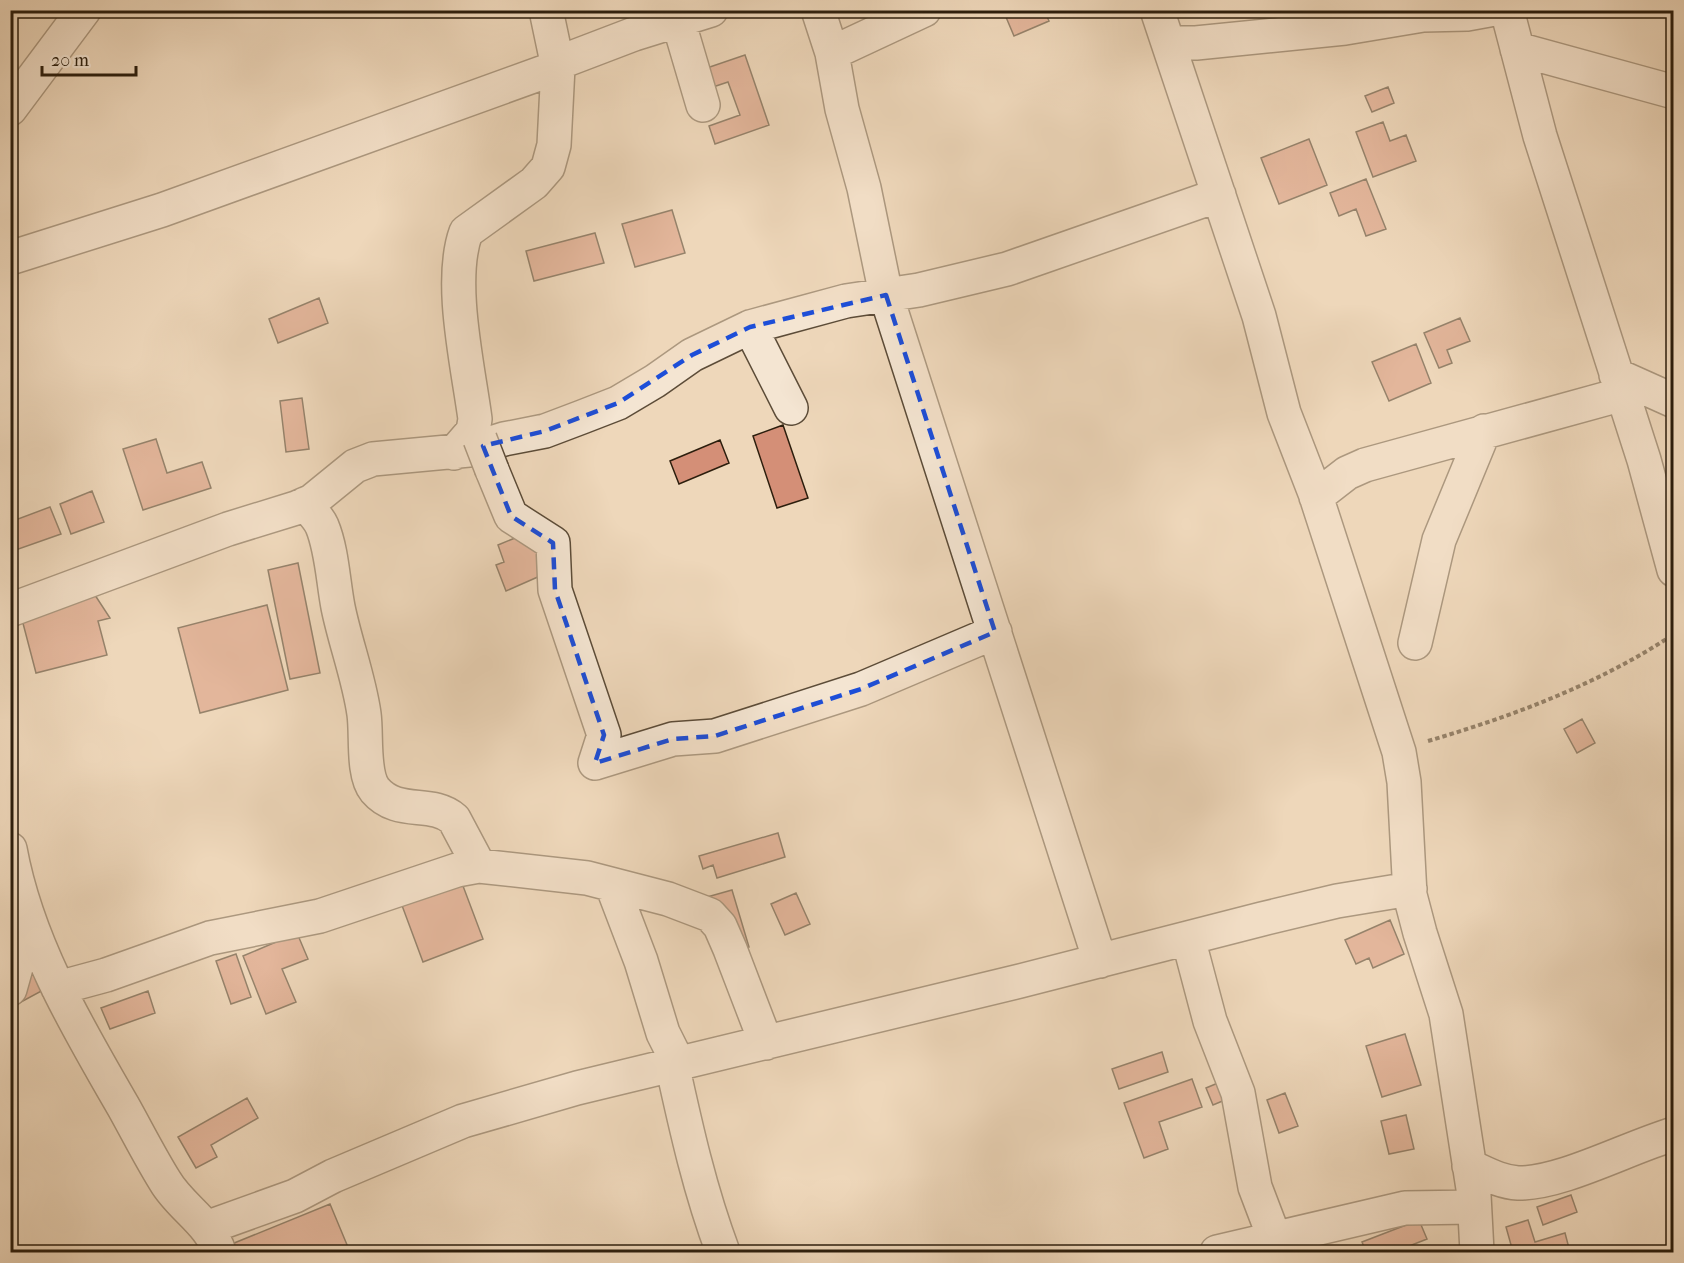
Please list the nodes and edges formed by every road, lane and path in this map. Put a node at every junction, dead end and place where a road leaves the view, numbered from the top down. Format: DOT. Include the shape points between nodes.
graph roads {
  1 [pos="84,10"];
  2 [pos="546,10"];
  3 [pos="711,10"];
  4 [pos="818,10"];
  5 [pos="924,10"];
  6 [pos="1157,10"];
  7 [pos="1489,10"];
  8 [pos="1507,10"];
  9 [pos="678,20"];
  10 [pos="1168,43"];
  11 [pos="1517,49"];
  12 [pos="832,53"];
  13 [pos="558,65"];
  14 [pos="1674,92"];
  15 [pos="703,105"];
  16 [pos="10,108"];
  17 [pos="1219,195"];
  18 [pos="10,258"];
  19 [pos="886,295"];
  20 [pos="750,327"];
  21 [pos="1619,385"];
  22 [pos="1674,401"];
  23 [pos="791,408"];
  24 [pos="1484,431"];
  25 [pos="467,446"];
  26 [pos="1316,497"];
  27 [pos="318,508"];
  28 [pos="1674,570"];
  29 [pos="10,610"];
  30 [pos="995,632"];
  31 [pos="1674,634"];
  32 [pos="1415,643"];
  33 [pos="1399,752"];
  34 [pos="10,849"];
  35 [pos="479,866"];
  36 [pos="612,885"];
  37 [pos="1410,889"];
  38 [pos="22,926"];
  39 [pos="1188,938"];
  40 [pos="1100,961"];
  41 [pos="58,988"];
  42 [pos="10,989"];
  43 [pos="766,1043"];
  44 [pos="675,1063"];
  45 [pos="1674,1134"];
  46 [pos="1469,1166"];
  47 [pos="1474,1207"];
  48 [pos="1274,1237"];
  49 [pos="212,1240"];
  50 [pos="723,1252"];
  51 [pos="1217,1252"];
  52 [pos="1477,1252"];
  1 -- 16 [label="street"];
  2 -- 13 [label="street"];
  3 -- 9 [label="street"];
  4 -- 12 [label="street"];
  5 -- 12 [label="street"];
  6 -- 10 [label="street"];
  7 -- 10 [label="street" via="1423,15 1345,28"];
  8 -- 11 [label="street"];
  9 -- 13 [label="street"];
  9 -- 15 [label="street"];
  10 -- 17 [label="street"];
  11 -- 14 [label="street"];
  11 -- 21 [label="street" via="1540,136"];
  12 -- 19 [label="street"];
  13 -- 18 [label="street" via="162,210"];
  13 -- 25 [label="street" via="554,145 548,167 534,183 466,232 461,245 460,289 475,419"];
  17 -- 19 [label="street" via="1007,269"];
  17 -- 26 [label="street" via="1259,316 1284,413"];
  19 -- 20 [label="street" via="846,301"];
  19 -- 30 [label="street"];
  20 -- 23 [label="street"];
  20 -- 25 [label="street" via="692,355 618,403 545,431"];
  21 -- 22 [label="street"];
  21 -- 24 [label="street"];
  21 -- 28 [label="street"];
  24 -- 26 [label="street" via="1365,465 1347,473"];
  24 -- 32 [label="street" via="1439,540"];
  25 -- 27 [label="street" via="373,459 355,466"];
  25 -- 30 [label="street, bridge" via="492,470 511,516 553,543 555,590 604,735 595,763 673,739 716,736 838,696"];
  26 -- 33 [label="street"];
  27 -- 29 [label="street" via="116,569"];
  27 -- 35 [label="street" via="363,706 370,783 386,800 404,808 437,809 448,814"];
  30 -- 40 [label="street"];
  31 -- 33 [label="path" via="1596,678 1499,718"];
  33 -- 37 [label="street"];
  34 -- 38 [label="street"];
  35 -- 36 [label="street"];
  35 -- 41 [label="street" via="320,916 210,938"];
  36 -- 43 [label="street" via="668,899 710,915 720,926"];
  36 -- 44 [label="street"];
  37 -- 39 [label="street" via="1337,902"];
  37 -- 46 [label="street" via="1446,1014"];
  38 -- 41 [label="street"];
  38 -- 42 [label="street"];
  39 -- 40 [label="street"];
  39 -- 48 [label="street" via="1210,1020 1238,1093 1255,1187"];
  40 -- 43 [label="street"];
  41 -- 49 [label="street" via="166,1184"];
  43 -- 44 [label="street"];
  44 -- 49 [label="street" via="464,1121 333,1176"];
  44 -- 50 [label="street" via="691,1152 706,1209"];
  45 -- 46 [label="street" via="1534,1181 1499,1179"];
  46 -- 47 [label="street"];
  47 -- 48 [label="street" via="1405,1208"];
  47 -- 52 [label="street"];
  48 -- 51 [label="street"];
}
